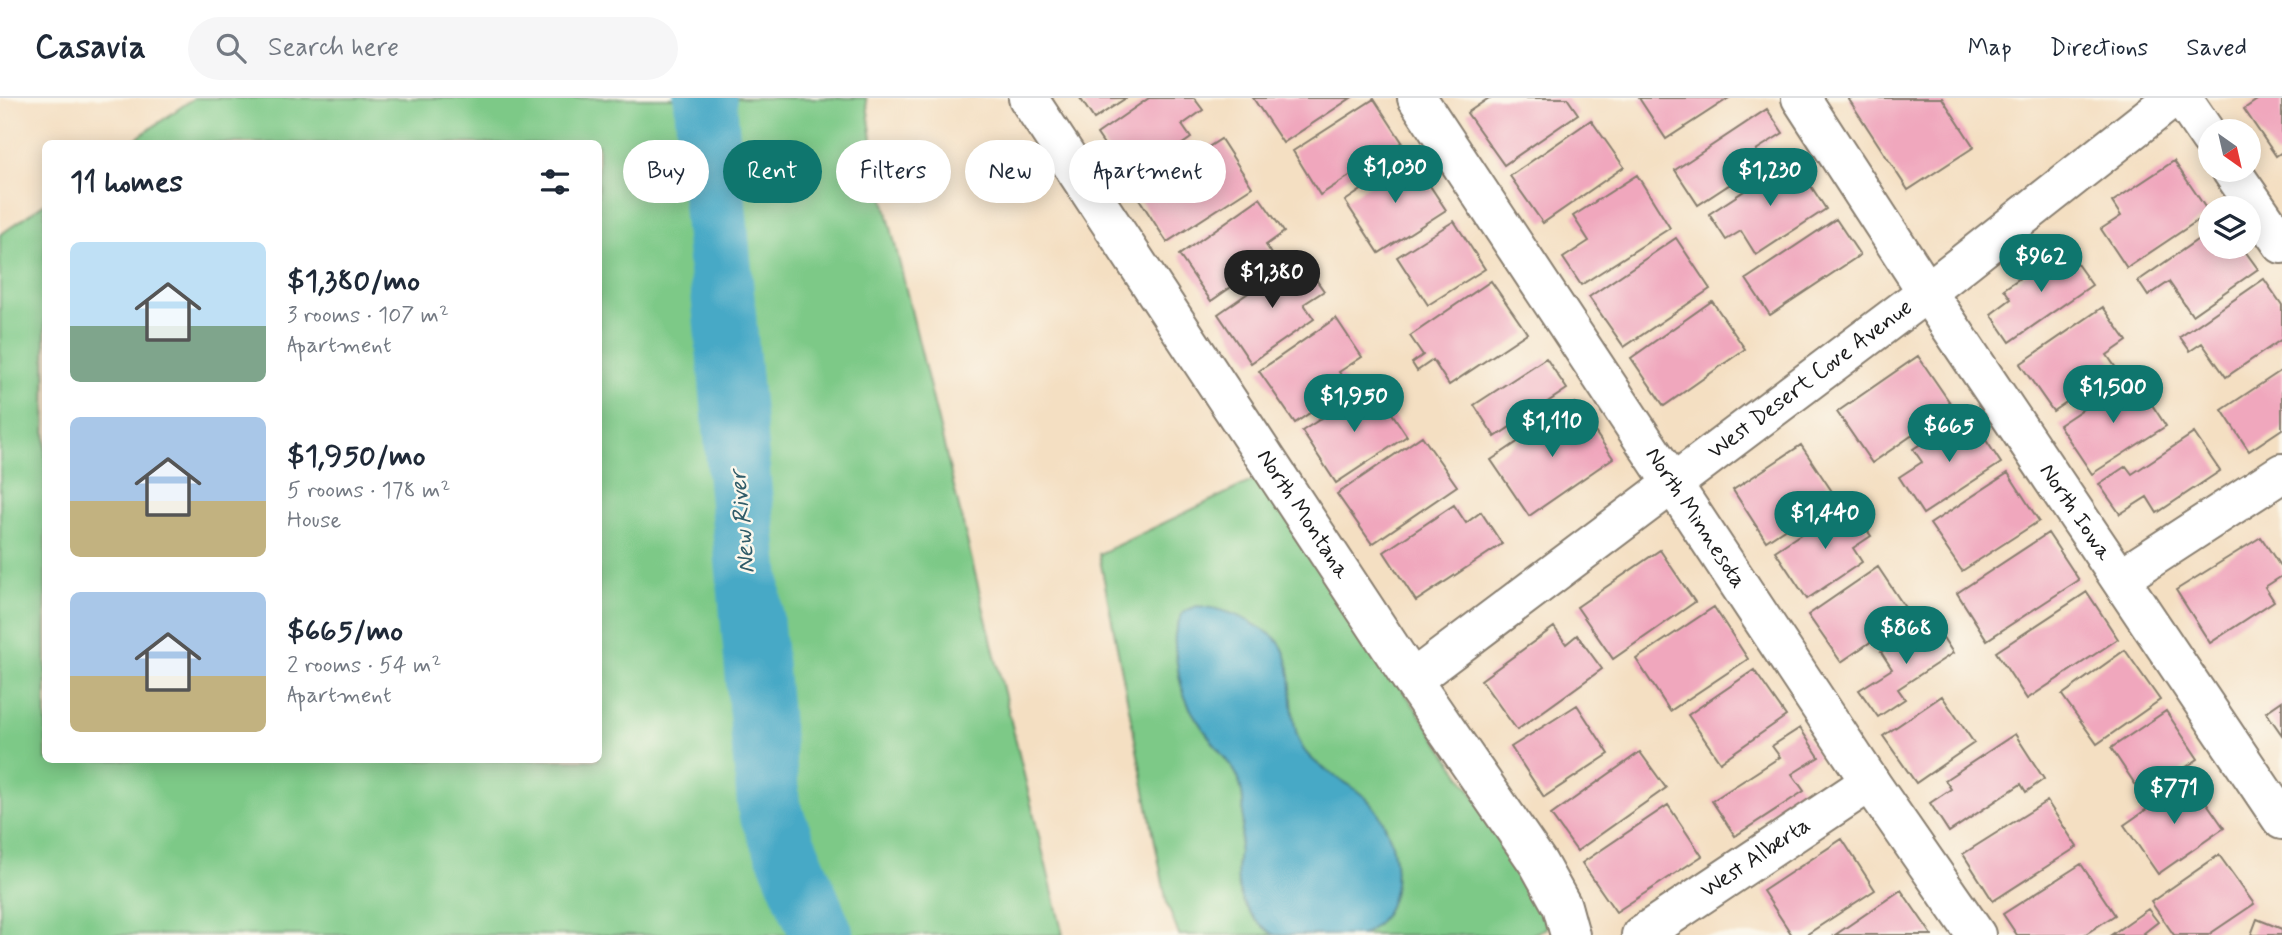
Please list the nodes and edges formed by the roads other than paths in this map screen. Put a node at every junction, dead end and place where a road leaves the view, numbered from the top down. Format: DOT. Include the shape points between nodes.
graph roads {
  1 [pos="1028,98"];
  2 [pos="1417,98"];
  3 [pos="1801,98"];
  4 [pos="2173,98"];
  5 [pos="2182,98"];
  6 [pos="2198,121"];
  7 [pos="2239,182"];
  8 [pos="2282,244"];
  9 [pos="1927,292"];
  10 [pos="2282,474"];
  11 [pos="1674,485"];
  12 [pos="2122,577"];
  13 [pos="1412,680"];
  14 [pos="1870,782"];
  15 [pos="2282,820"];
  16 [pos="1570,935"];
  17 [pos="1641,935"];
  18 [pos="1976,935"];
  1 -- 13 [label="lane, North Montana"];
  2 -- 11 [label="lane, North Minnesota"];
  3 -- 9 [label="lane, North Iowa"];
  4 -- 9 [label="lane, West Desert Cove Avenue"];
  5 -- 6 [label="lane"];
  7 -- 8 [label="lane"];
  9 -- 11 [label="lane, West Desert Cove Avenue"];
  9 -- 12 [label="lane, North Iowa"];
  10 -- 12 [label="lane"];
  11 -- 13 [label="lane, West Desert Cove Avenue"];
  11 -- 14 [label="lane, North Minnesota"];
  12 -- 15 [label="lane, North Iowa"];
  13 -- 16 [label="lane, North Montana" via="1538,863 1562,906"];
  14 -- 17 [label="lane, West Alberta"];
  14 -- 18 [label="lane, North Minnesota"];
}
